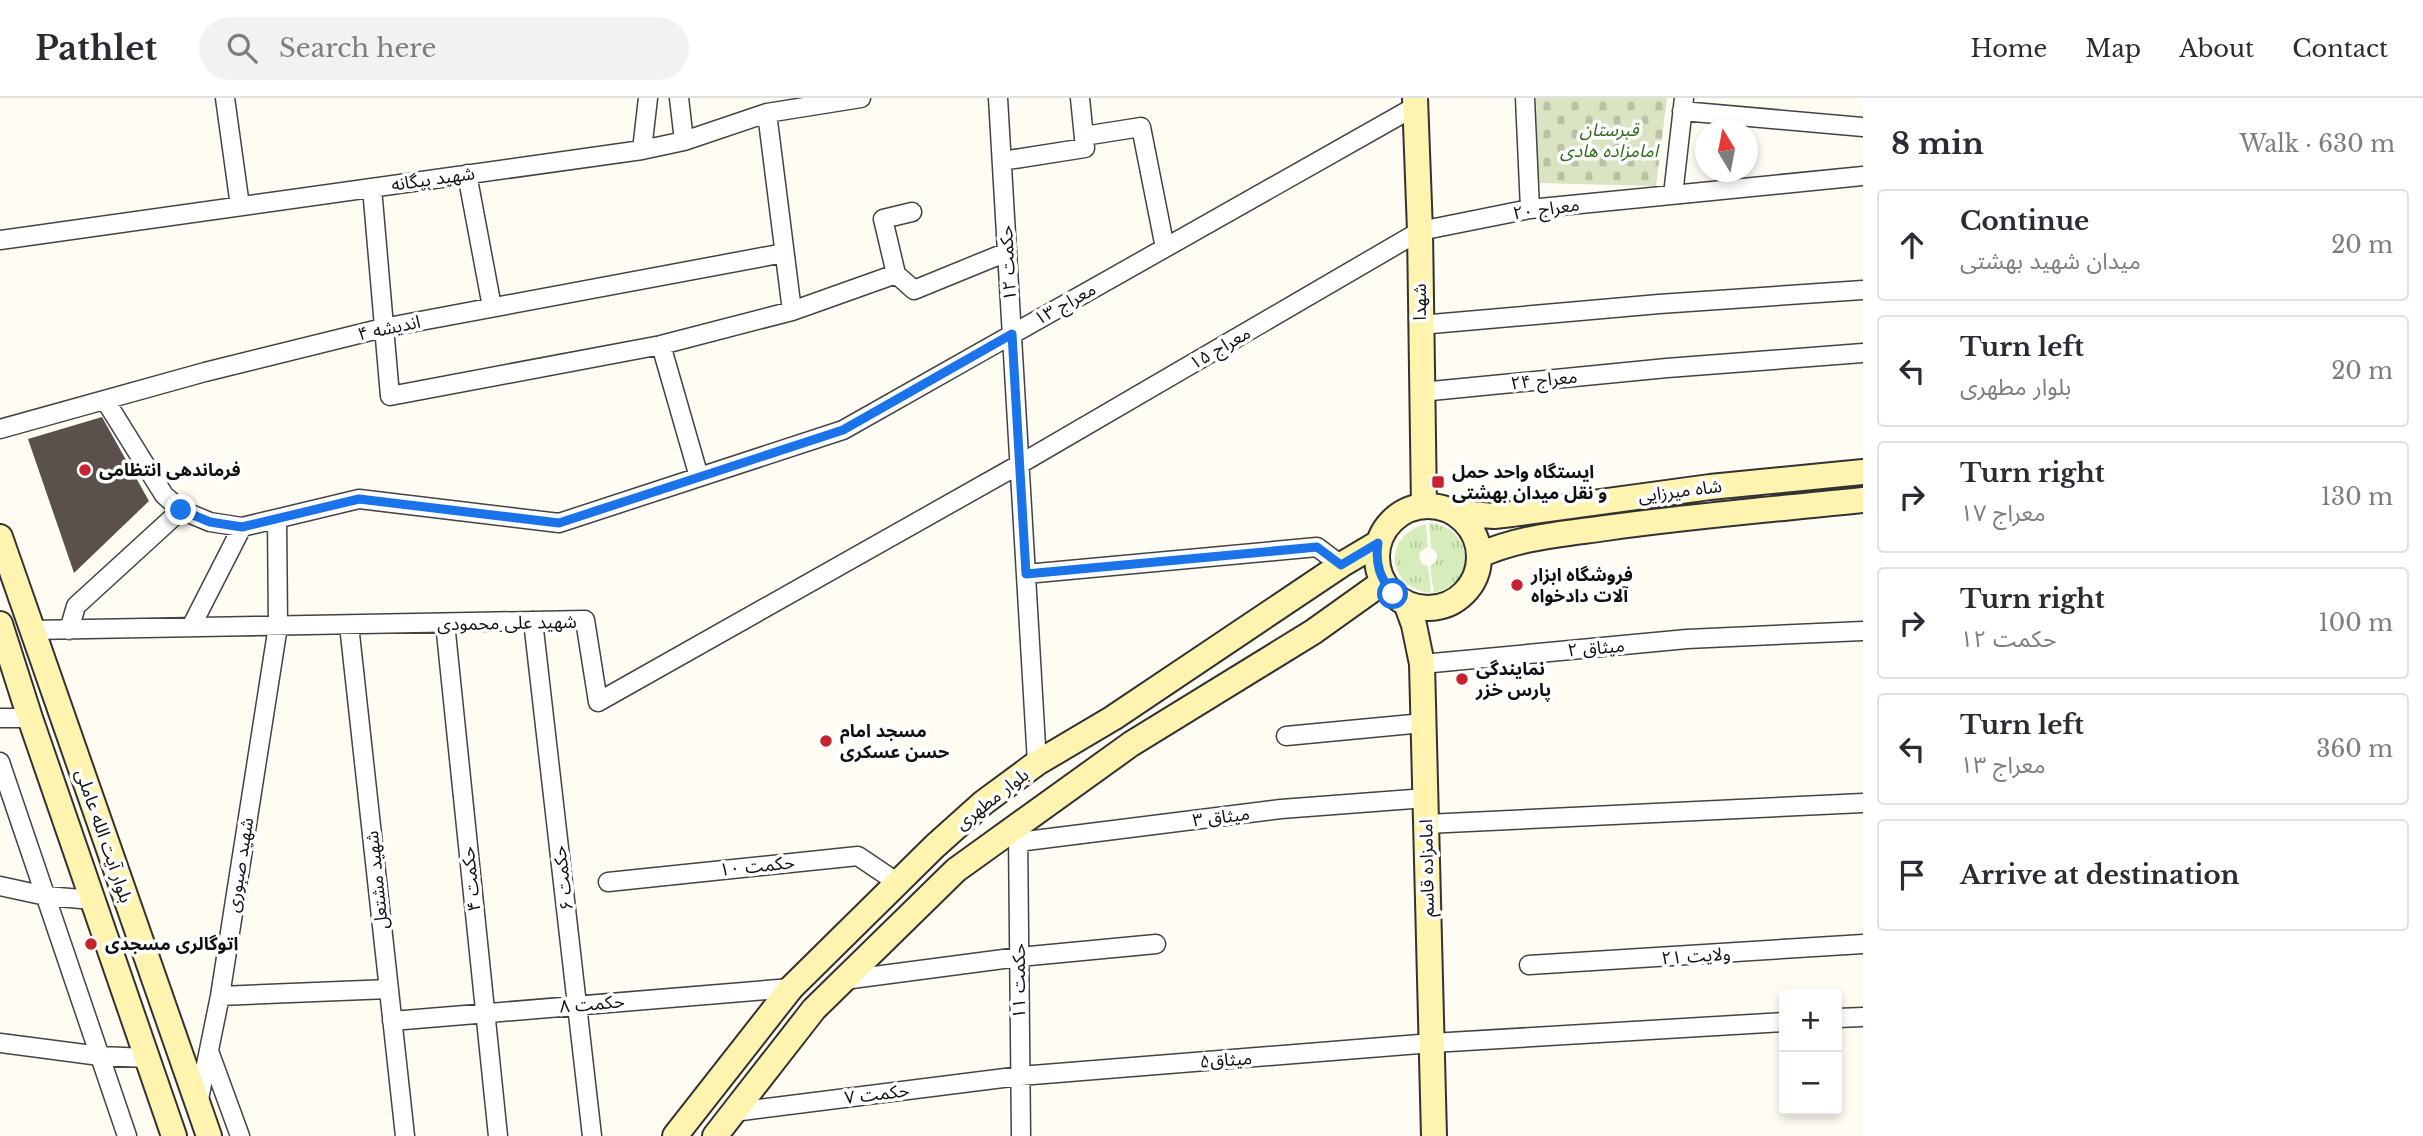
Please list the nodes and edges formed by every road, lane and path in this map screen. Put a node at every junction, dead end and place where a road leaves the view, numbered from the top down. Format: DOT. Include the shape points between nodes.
graph roads {
  1 [pos="225,98"];
  2 [pos="648,98"];
  3 [pos="679,98"];
  4 [pos="861,98"];
  5 [pos="998,98"];
  6 [pos="1080,98"];
  7 [pos="1525,98"];
  8 [pos="1415,102"];
  9 [pos="1683,104"];
  10 [pos="766,113"];
  11 [pos="1863,127"];
  12 [pos="1084,135"];
  13 [pos="684,141"];
  14 [pos="642,150"];
  15 [pos="1002,161"];
  16 [pos="467,174"];
  17 [pos="1863,176"];
  18 [pos="372,188"];
  19 [pos="1673,195"];
  20 [pos="240,206"];
  21 [pos="1530,209"];
  22 [pos="912,212"];
  23 [pos="1420,232"];
  24 [pos="0,240"];
  25 [pos="1165,248"];
  26 [pos="1007,252"];
  27 [pos="784,253"];
  28 [pos="896,274"];
  29 [pos="1863,290"];
  30 [pos="492,307"];
  31 [pos="792,311"];
  32 [pos="1420,325"];
  33 [pos="383,328"];
  34 [pos="1012,334"];
  35 [pos="661,345"];
  36 [pos="1863,353"];
  37 [pos="1421,391"];
  38 [pos="105,400"];
  39 [pos="0,429"];
  40 [pos="1020,464"];
  41 [pos="1863,472"];
  42 [pos="699,477"];
  43 [pos="1863,500"];
  44 [pos="1424,506"];
  45 [pos="181,510"];
  46 [pos="1456,513"];
  47 [pos="277,519"];
  48 [pos="242,527"];
  49 [pos="0,537"];
  50 [pos="1378,543"];
  51 [pos="1480,555"];
  52 [pos="1341,565"];
  53 [pos="1026,574"];
  54 [pos="1383,582"];
  55 [pos="1406,603"];
  56 [pos="1439,607"];
  57 [pos="533,621"];
  58 [pos="444,623"];
  59 [pos="0,624"];
  60 [pos="349,625"];
  61 [pos="278,626"];
  62 [pos="191,627"];
  63 [pos="69,630"];
  64 [pos="32,631"];
  65 [pos="1863,631"];
  66 [pos="1422,664"];
  67 [pos="0,718"];
  68 [pos="30,718"];
  69 [pos="1423,723"];
  70 [pos="1286,736"];
  71 [pos="0,762"];
  72 [pos="1037,763"];
  73 [pos="1426,798"];
  74 [pos="1863,803"];
  75 [pos="1426,824"];
  76 [pos="1018,834"];
  77 [pos="608,883"];
  78 [pos="898,883"];
  79 [pos="0,886"];
  80 [pos="46,896"];
  81 [pos="93,900"];
  82 [pos="845,934"];
  83 [pos="1156,944"];
  84 [pos="1863,944"];
  85 [pos="867,957"];
  86 [pos="1019,957"];
  87 [pos="1529,965"];
  88 [pos="844,979"];
  89 [pos="791,988"];
  90 [pos="389,989"];
  91 [pos="220,996"];
  92 [pos="578,1006"];
  93 [pos="485,1013"];
  94 [pos="1863,1017"];
  95 [pos="1842,1018"];
  96 [pos="392,1021"];
  97 [pos="1779,1021"];
  98 [pos="0,1043"];
  99 [pos="1432,1043"];
  100 [pos="209,1050"];
  101 [pos="100,1056"];
  102 [pos="147,1058"];
  103 [pos="1020,1076"];
  104 [pos="198,1104"];
  105 [pos="734,1112"];
  106 [pos="127,1136"];
  107 [pos="174,1136"];
  108 [pos="209,1136"];
  109 [pos="240,1136"];
  110 [pos="405,1136"];
  111 [pos="498,1136"];
  112 [pos="592,1136"];
  113 [pos="675,1136"];
  114 [pos="715,1136"];
  115 [pos="1021,1136"];
  116 [pos="1434,1136"];
  1 -- 20 [label="street"];
  2 -- 14 [label="street"];
  3 -- 13 [label="street"];
  4 -- 10 [label="street, شهید بیگانه"];
  5 -- 15 [label="street, حکمت ۱۲"];
  6 -- 12 [label="street"];
  7 -- 21 [label="street"];
  8 -- 23 [label="street, شهدا"];
  8 -- 25 [label="street, معراج ۱۳"];
  9 -- 11 [label="street"];
  9 -- 19 [label="street"];
  10 -- 13 [label="street, شهید بیگانه"];
  10 -- 27 [label="street"];
  12 -- 15 [label="street" via="1085,148"];
  12 -- 25 [label="street" via="1141,127"];
  13 -- 14 [label="street, شهید بیگانه"];
  14 -- 16 [label="street, شهید بیگانه"];
  15 -- 26 [label="street, حکمت ۱۲"];
  16 -- 18 [label="street, شهید بیگانه"];
  16 -- 30 [label="street"];
  17 -- 19 [label="street, معراج ۲۰"];
  18 -- 20 [label="street, شهید بیگانه"];
  18 -- 33 [label="street"];
  19 -- 21 [label="street, معراج ۲۰"];
  20 -- 24 [label="street, شهید بیگانه"];
  21 -- 23 [label="street, معراج ۲۰"];
  22 -- 28 [label="street" via="884,219"];
  23 -- 32 [label="street, شهدا"];
  23 -- 40 [label="street, معراج ۱۵"];
  25 -- 34 [label="street, معراج ۱۳"];
  26 -- 28 [label="street" via="914,290"];
  26 -- 34 [label="street, حکمت ۱۲"];
  27 -- 30 [label="street, اندیشه ۴"];
  27 -- 31 [label="street"];
  28 -- 31 [label="street"];
  29 -- 32 [label="street"];
  30 -- 33 [label="street, اندیشه ۴"];
  31 -- 35 [label="street"];
  32 -- 37 [label="street, شهدا"];
  33 -- 35 [label="street" via="390,396"];
  33 -- 38 [label="street, اندیشه ۴"];
  34 -- 40 [label="street, حکمت ۱۲"];
  34 -- 42 [label="street, معراج ۱۳" via="843,430"];
  35 -- 42 [label="street"];
  36 -- 37 [label="street, معراج ۲۴"];
  37 -- 44 [label="street, شهدا"];
  38 -- 39 [label="street, اندیشه ۴"];
  38 -- 45 [label="street, معراج ۱۳" via="164,495"];
  40 -- 53 [label="street, حکمت ۱۲"];
  40 -- 57 [label="street, شهید علی محمودی" via="598,702 585,620"];
  41 -- 46 [label="street, شاه میرزایی" via="1494,516"];
  42 -- 47 [label="street, معراج ۱۳" via="559,523 359,499"];
  43 -- 51 [label="street, شاه میرزایی" via="1540,537"];
  44 -- 46 [label="street"];
  44 -- 50 [label="street" via="1399,514"];
  45 -- 48 [label="street, معراج ۱۳" via="210,522"];
  45 -- 63 [label="street" via="76,606"];
  46 -- 51 [label="street" via="1472,531"];
  47 -- 48 [label="street, معراج ۱۳"];
  47 -- 61 [label="street, شهید صبوری"];
  48 -- 62 [label="street"];
  49 -- 64 [label="street, بلوار آیت‌ الله عاملی"];
  50 -- 52 [label="street, بلوار مطهری"];
  50 -- 54 [label="street" via="1376,556"];
  51 -- 56 [label="street" via="1469,588"];
  52 -- 53 [label="street" via="1317,547"];
  52 -- 72 [label="street, بلوار مطهری" via="1113,718"];
  53 -- 72 [label="street, حکمت ۱۲"];
  54 -- 55 [label="street"];
  54 -- 76 [label="street, بلوار مطهری" via="1313,632 1131,744"];
  55 -- 56 [label="street"];
  55 -- 66 [label="street, امامزاده قاسم"];
  56 -- 66 [label="street" via="1430,624 1428,652"];
  57 -- 58 [label="street, شهید علی محمودی"];
  57 -- 92 [label="street, حکمت ۶"];
  58 -- 60 [label="street, شهید علی محمودی"];
  58 -- 93 [label="street, حکمت ۴"];
  59 -- 68 [label="street, بلوار آیت‌ الله عاملی"];
  60 -- 61 [label="street, شهید علی محمودی"];
  60 -- 90 [label="street, شهید مشتعل"];
  61 -- 62 [label="street, شهید علی محمودی"];
  61 -- 91 [label="street, شهید صبوری"];
  62 -- 63 [label="street, شهید علی محمودی"];
  63 -- 64 [label="street, شهید علی محمودی"];
  64 -- 104 [label="street, بلوار آیت‌ الله عاملی"];
  65 -- 66 [label="street, میثاق ۲" via="1687,639"];
  66 -- 69 [label="street, امامزاده قاسم"];
  67 -- 68 [label="street"];
  68 -- 81 [label="street, بلوار آیت‌ الله عاملی"];
  69 -- 70 [label="street"];
  69 -- 73 [label="street, امامزاده قاسم"];
  71 -- 80 [label="street"];
  72 -- 78 [label="street, بلوار مطهری" via="984,803"];
  73 -- 75 [label="street, امامزاده قاسم"];
  73 -- 76 [label="street, میثاق ۳"];
  74 -- 75 [label="street"];
  75 -- 99 [label="street, امامزاده قاسم"];
  76 -- 85 [label="street, بلوار مطهری" via="956,870"];
  76 -- 86 [label="street, حکمت ۱۱"];
  77 -- 78 [label="street, حکمت ۱۰" via="858,856"];
  78 -- 82 [label="street, بلوار مطهری"];
  79 -- 80 [label="street"];
  80 -- 81 [label="street"];
  80 -- 101 [label="street"];
  81 -- 102 [label="street, بلوار آیت‌ الله عاملی"];
  82 -- 85 [label="street"];
  82 -- 89 [label="street, بلوار مطهری"];
  83 -- 86 [label="street"];
  84 -- 87 [label="street, ولایت ۲۱"];
  85 -- 88 [label="street, بلوار مطهری"];
  86 -- 88 [label="street"];
  86 -- 103 [label="street, حکمت ۱۱"];
  88 -- 105 [label="street, بلوار مطهری" via="814,1009"];
  89 -- 92 [label="street, حکمت ۸"];
  89 -- 113 [label="street, بلوار مطهری"];
  90 -- 91 [label="street"];
  90 -- 96 [label="street, شهید مشتعل"];
  91 -- 100 [label="street, شهید صبوری"];
  92 -- 93 [label="street, حکمت ۸"];
  92 -- 112 [label="street, حکمت ۶"];
  93 -- 96 [label="street, حکمت ۸"];
  93 -- 111 [label="street, حکمت ۴"];
  94 -- 95 [label="street"];
  96 -- 110 [label="street, شهید مشتعل"];
  97 -- 99 [label="street, میثاق۵"];
  98 -- 101 [label="street"];
  99 -- 103 [label="street, میثاق۵"];
  99 -- 116 [label="street, امامزاده قاسم"];
  100 -- 104 [label="street, شهید صبوری"];
  100 -- 109 [label="street"];
  101 -- 102 [label="street"];
  101 -- 106 [label="street"];
  102 -- 107 [label="street, بلوار آیت‌ الله عاملی"];
  103 -- 105 [label="street, حکمت ۷"];
  103 -- 115 [label="street, حکمت ۱۱"];
  104 -- 108 [label="street, بلوار آیت‌ الله عاملی"];
  105 -- 114 [label="street, بلوار مطهری"];
}
